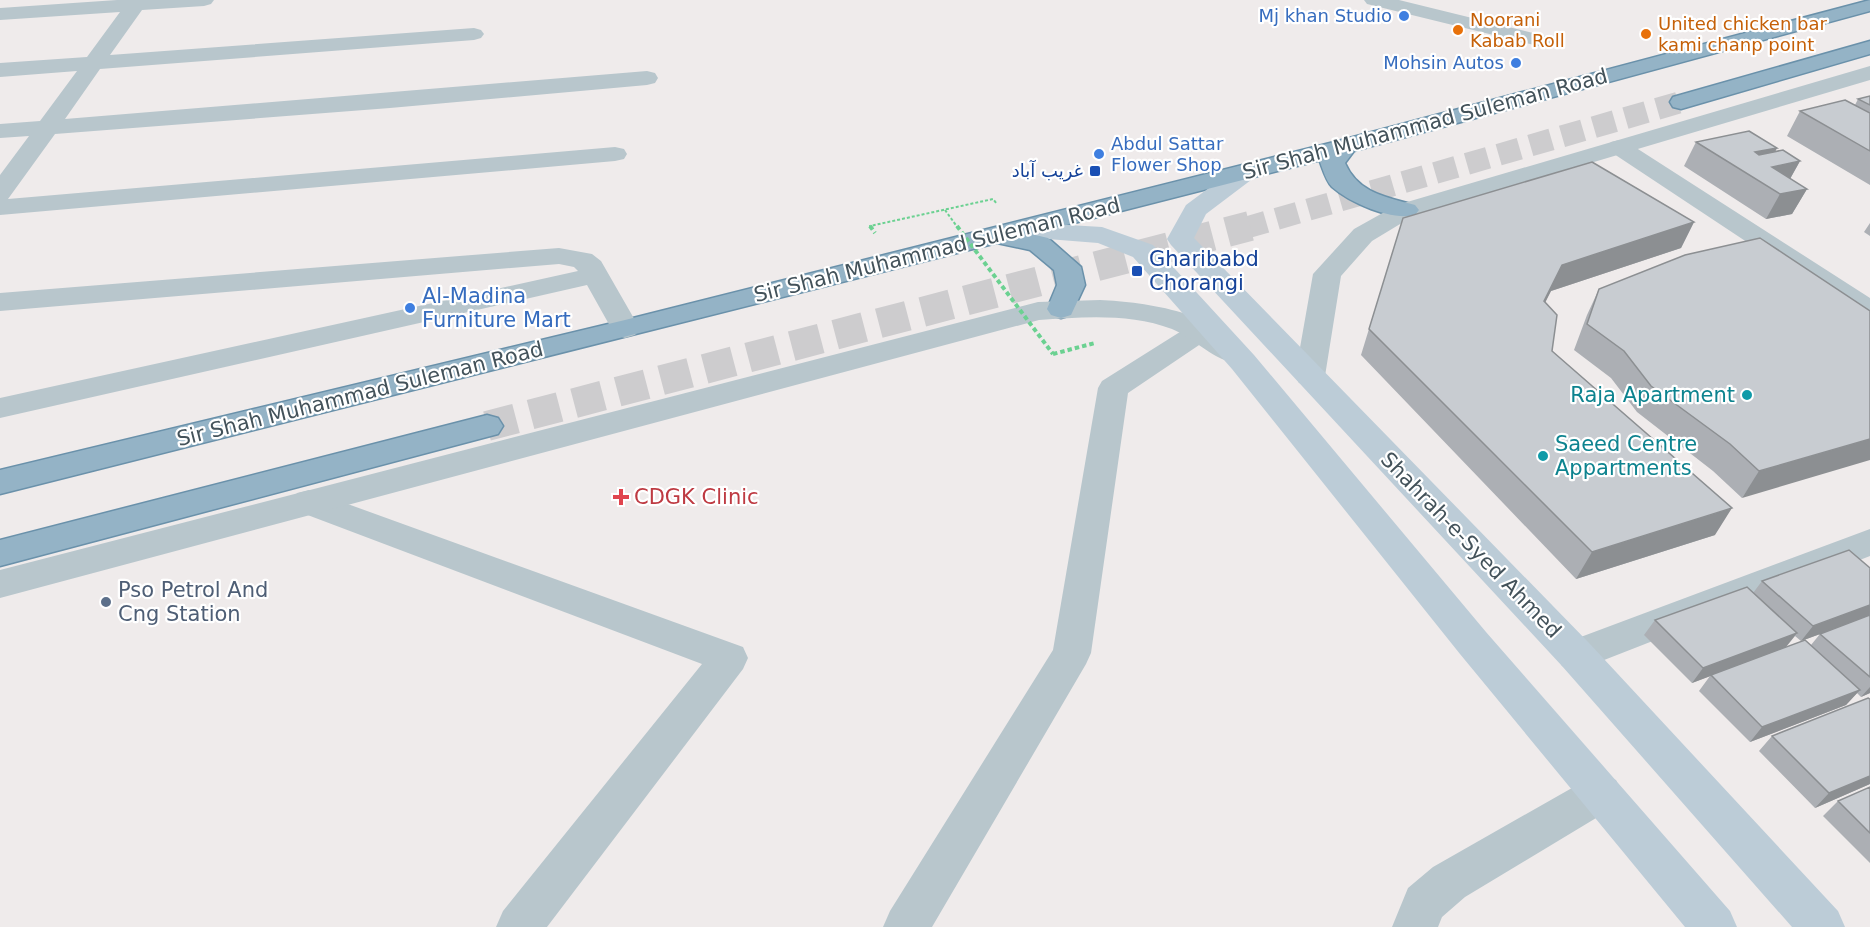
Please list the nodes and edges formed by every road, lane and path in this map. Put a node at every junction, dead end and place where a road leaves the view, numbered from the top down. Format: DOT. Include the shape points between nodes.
graph roads {
  1 [pos="204,0"];
  2 [pos="1374,0"];
  3 [pos="137,2"];
  4 [pos="1870,5"];
  5 [pos="0,14"];
  6 [pos="474,34"];
  7 [pos="1546,42"];
  8 [pos="1870,47"];
  9 [pos="93,63"];
  10 [pos="0,70"];
  11 [pos="1870,73"];
  12 [pos="647,78"];
  13 [pos="1681,102"];
  14 [pos="47,128"];
  15 [pos="0,131"];
  16 [pos="1346,146"];
  17 [pos="1618,147"];
  18 [pos="615,154"];
  19 [pos="1246,172"];
  20 [pos="0,193"];
  21 [pos="993,199"];
  22 [pos="0,207"];
  23 [pos="945,210"];
  24 [pos="1406,210"];
  25 [pos="870,226"];
  26 [pos="1007,232"];
  27 [pos="596,275"];
  28 [pos="0,302"];
  29 [pos="1061,309"];
  30 [pos="1870,311"];
  31 [pos="625,329"];
  32 [pos="1201,331"];
  33 [pos="1104,340"];
  34 [pos="1243,362"];
  35 [pos="1310,376"];
  36 [pos="0,408"];
  37 [pos="487,426"];
  38 [pos="0,482"];
  39 [pos="309,502"];
  40 [pos="1866,548"];
  41 [pos="0,554"];
  42 [pos="0,584"];
  43 [pos="1576,655"];
  44 [pos="1601,793"];
  45 [pos="519,927"];
  46 [pos="906,927"];
  47 [pos="1415,927"];
  48 [pos="1714,927"];
  49 [pos="1822,927"];
  1 -- 3 [label="street"];
  2 -- 7 [label="street"];
  3 -- 5 [label="street"];
  3 -- 9 [label="street"];
  4 -- 16 [label="highway, Sir Shah Muhammad Suleman Road"];
  6 -- 9 [label="street"];
  8 -- 13 [label="highway"];
  9 -- 10 [label="street"];
  9 -- 14 [label="street"];
  11 -- 17 [label="street"];
  12 -- 14 [label="street"];
  14 -- 15 [label="street"];
  14 -- 20 [label="street"];
  16 -- 19 [label="highway, Sir Shah Muhammad Suleman Road"];
  16 -- 24 [label="highway" via="1332,162 1340,181 1366,199"];
  17 -- 24 [label="street"];
  17 -- 30 [label="street"];
  18 -- 22 [label="street"];
  19 -- 26 [label="highway, Sir Shah Muhammad Suleman Road"];
  19 -- 35 [label="main road, Shahrah-e-Syed Ahmed" via="1195,210 1180,239"];
  21 -- 23 [label="path"];
  23 -- 25 [label="path"];
  23 -- 33 [label="path, bridge" via="1053,354"];
  24 -- 35 [label="street" via="1363,235 1327,274"];
  26 -- 29 [label="highway" via="1039,244 1068,267 1071,285"];
  26 -- 31 [label="highway, Sir Shah Muhammad Suleman Road"];
  26 -- 34 [label="main road" via="1102,234 1143,251"];
  27 -- 28 [label="street" via="582,260 559,256"];
  27 -- 31 [label="street"];
  27 -- 36 [label="street"];
  29 -- 32 [label="street" via="1101,308 1163,316"];
  29 -- 39 [label="street" via="973,327"];
  31 -- 38 [label="highway, Sir Shah Muhammad Suleman Road"];
  32 -- 34 [label="street"];
  32 -- 46 [label="street" via="1113,388 1072,653"];
  34 -- 44 [label="main road"];
  35 -- 43 [label="main road, Shahrah-e-Syed Ahmed"];
  37 -- 41 [label="highway"];
  39 -- 42 [label="street"];
  39 -- 45 [label="street" via="729,658"];
  40 -- 43 [label="street"];
  43 -- 49 [label="main road, Shahrah-e-Syed Ahmed"];
  44 -- 47 [label="street" via="1449,882 1424,903"];
  44 -- 48 [label="main road"];
}
